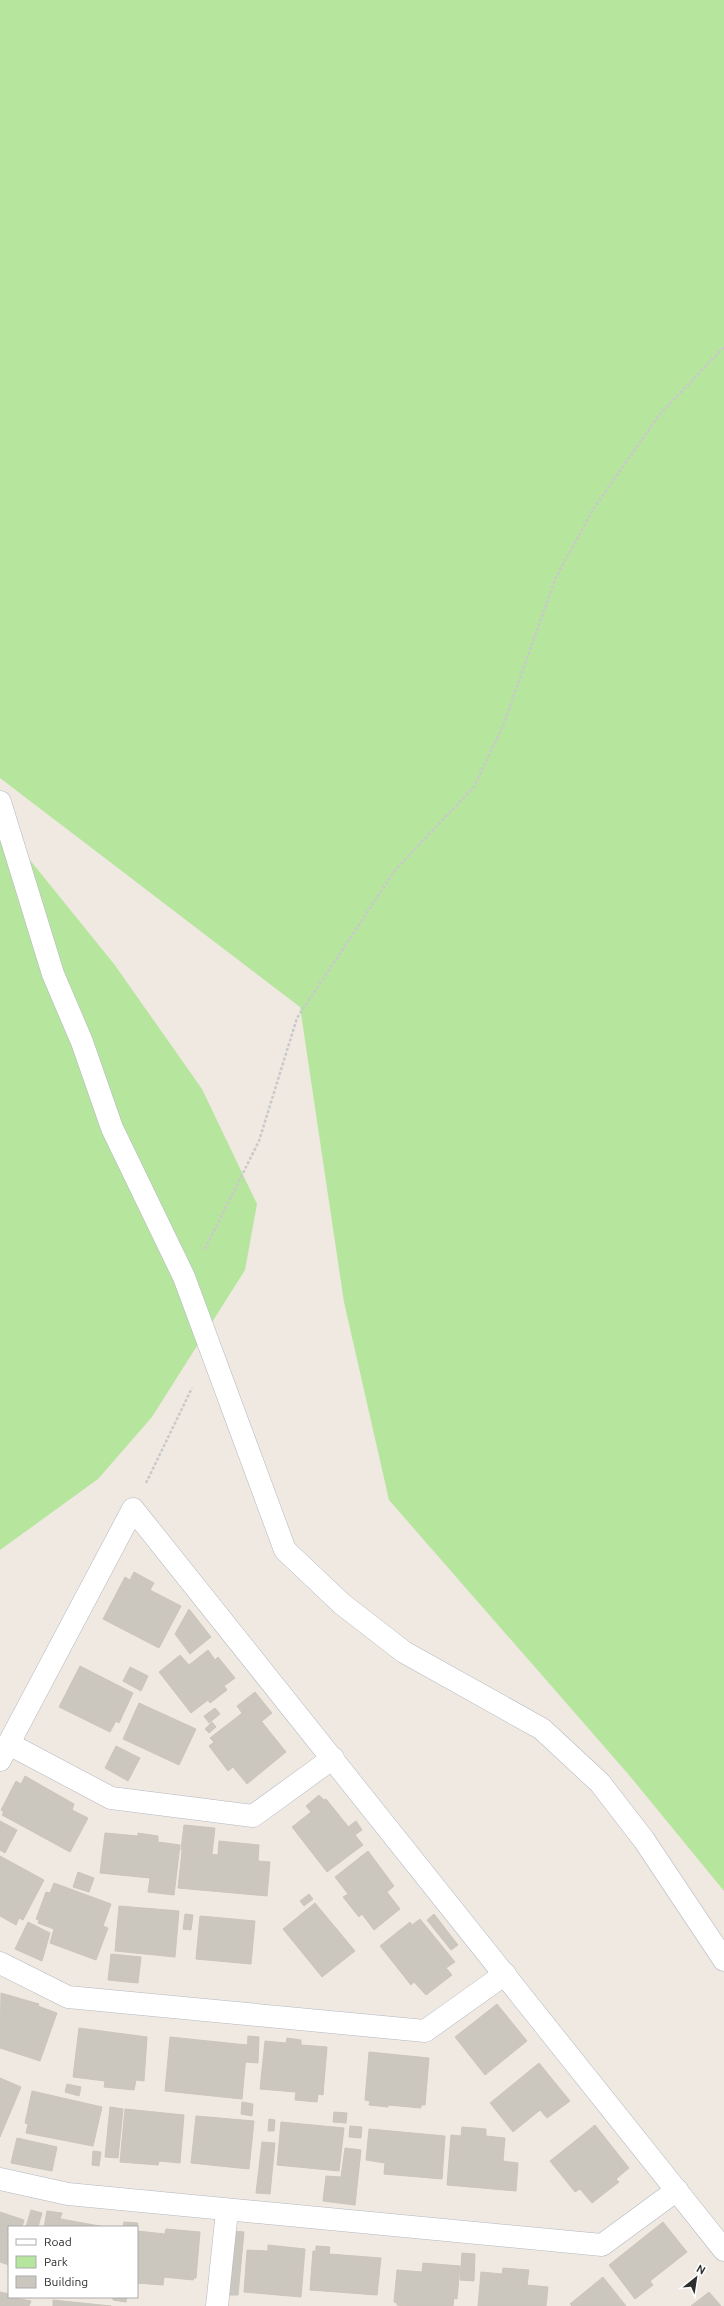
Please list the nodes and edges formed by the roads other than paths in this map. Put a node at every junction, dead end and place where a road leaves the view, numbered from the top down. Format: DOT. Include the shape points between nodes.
graph roads {
  1 [pos="0,802"];
  2 [pos="4,1752"];
  3 [pos="333,1758"];
  4 [pos="724,1960"];
  5 [pos="0,1963"];
  6 [pos="505,1974"];
  7 [pos="0,2179"];
  8 [pos="677,2190"];
  9 [pos="226,2210"];
  10 [pos="724,2250"];
  11 [pos="217,2306"];
  1 -- 4 [label="street" via="53,974 82,1042 112,1128 184,1277 220,1368 285,1550 342,1604 404,1652 542,1729 600,1783 644,1840"];
  2 -- 3 [label="street" via="111,1798 253,1816"];
  2 -- 3 [label="street" via="134,1508"];
  3 -- 6 [label="street"];
  5 -- 6 [label="street" via="68,1997 425,2032"];
  6 -- 8 [label="street"];
  7 -- 9 [label="street" via="68,2194"];
  8 -- 9 [label="street" via="602,2245"];
  8 -- 10 [label="street"];
  9 -- 11 [label="street"];
}
